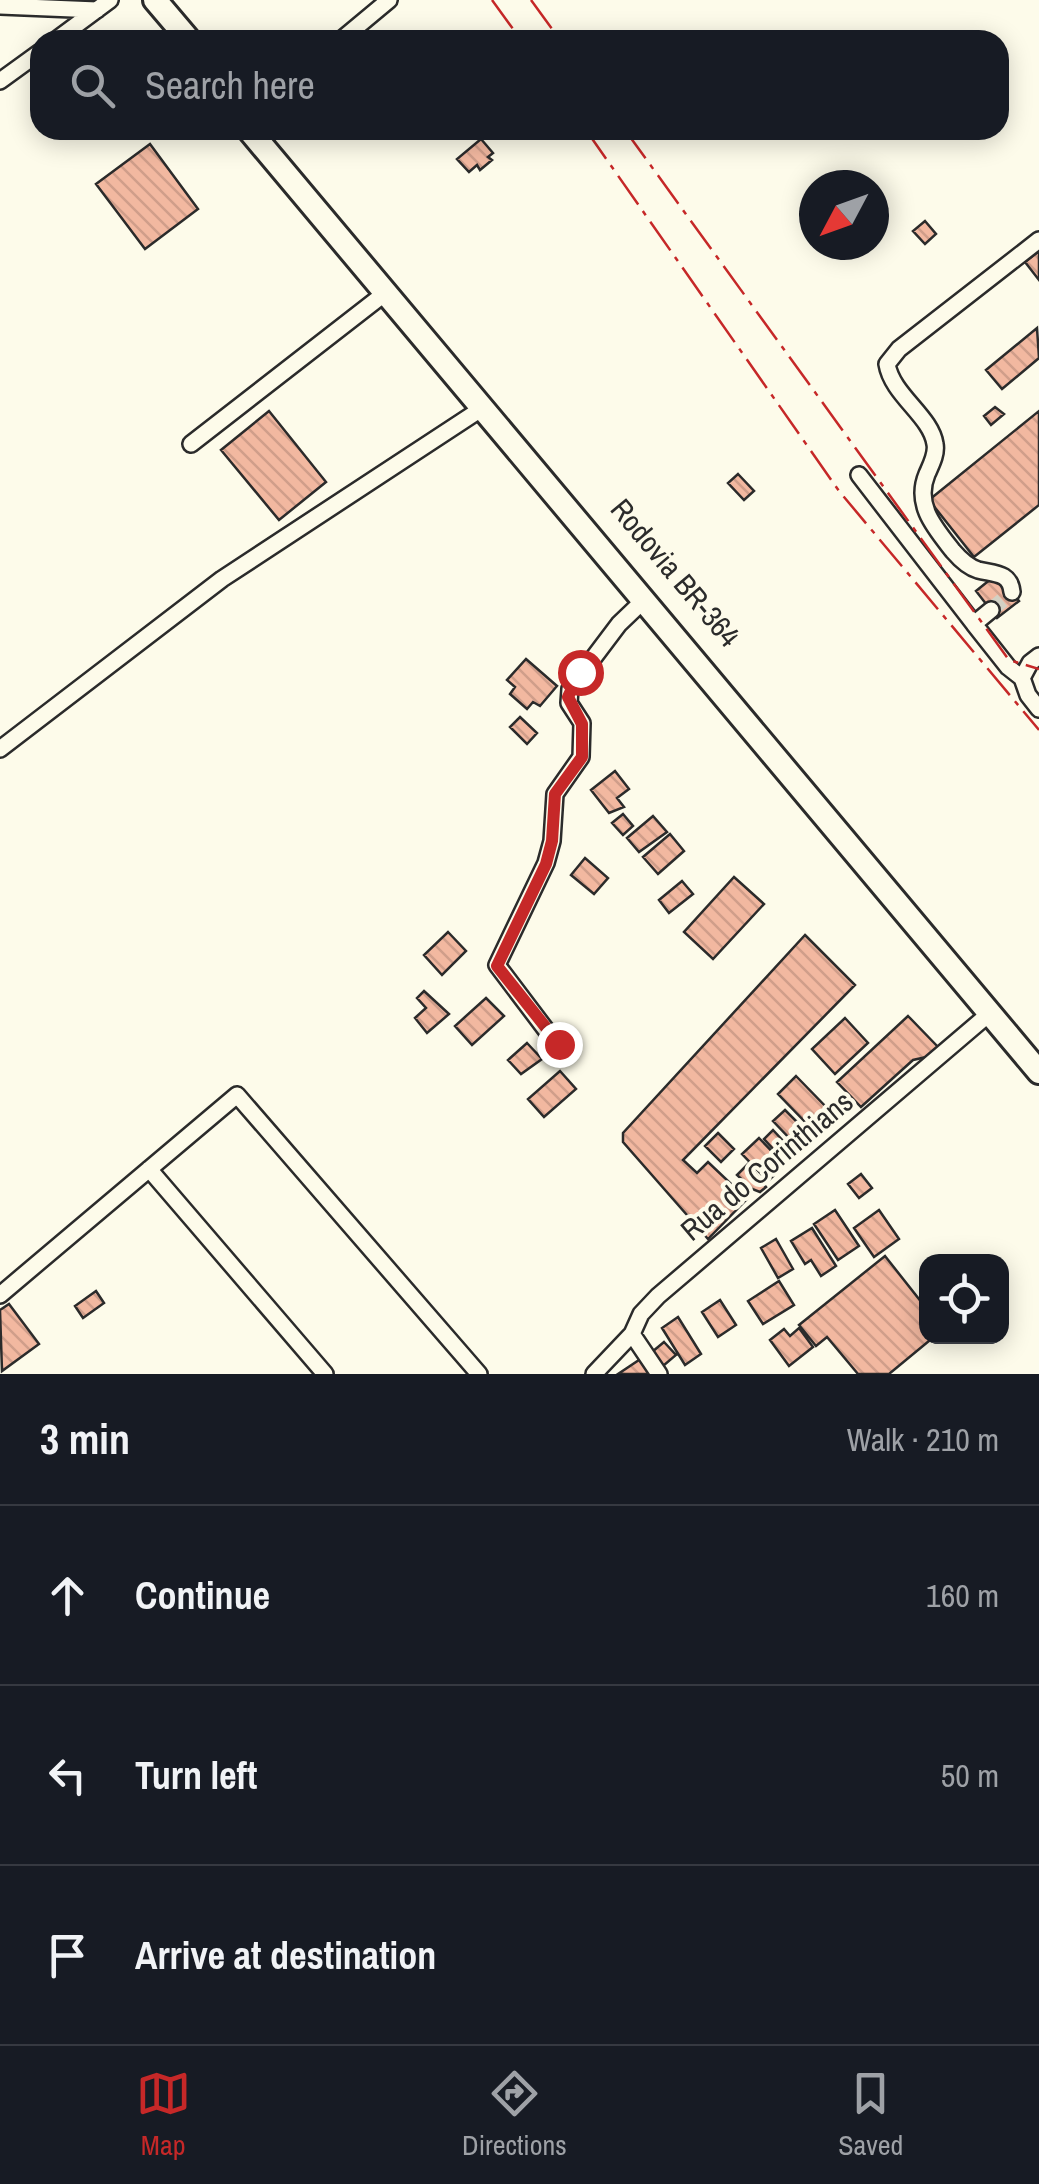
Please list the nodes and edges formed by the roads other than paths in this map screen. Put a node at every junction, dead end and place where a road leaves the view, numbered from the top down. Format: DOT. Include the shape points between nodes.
graph roads {
  1 [pos="143,0"];
  2 [pos="156,0"];
  3 [pos="389,0"];
  4 [pos="104,5"];
  5 [pos="0,6"];
  6 [pos="70,30"];
  7 [pos="168,30"];
  8 [pos="182,30"];
  9 [pos="353,30"];
  10 [pos="30,59"];
  11 [pos="0,81"];
  12 [pos="257,140"];
  13 [pos="274,140"];
  14 [pos="1039,240"];
  15 [pos="384,294"];
  16 [pos="481,409"];
  17 [pos="191,444"];
  18 [pos="859,475"];
  19 [pos="1012,592"];
  20 [pos="642,602"];
  21 [pos="991,610"];
  22 [pos="974,624"];
  23 [pos="1030,666"];
  24 [pos="1039,709"];
  25 [pos="0,749"];
  26 [pos="990,1014"];
  27 [pos="562,1051"];
  28 [pos="1039,1055"];
  29 [pos="1039,1072"];
  30 [pos="149,1169"];
  31 [pos="0,1295"];
  32 [pos="632,1334"];
  33 [pos="325,1374"];
  34 [pos="479,1374"];
  35 [pos="594,1374"];
  36 [pos="659,1374"];
  1 -- 7 [label="highway"];
  2 -- 8 [label="highway"];
  3 -- 9 [label="street"];
  4 -- 5 [label="street"];
  4 -- 6 [label="street"];
  10 -- 11 [label="street"];
  12 -- 15 [label="highway"];
  13 -- 28 [label="highway, Rodovia BR-364"];
  14 -- 19 [label="street" via="887,364 936,442 924,482 925,510 966,564 998,572"];
  15 -- 16 [label="highway"];
  15 -- 17 [label="street"];
  16 -- 20 [label="highway"];
  16 -- 25 [label="street" via="222,579"];
  18 -- 22 [label="street"];
  20 -- 26 [label="highway"];
  20 -- 27 [label="street" via="570,688 569,703 582,724 582,757 555,794 546,864 497,966"];
  21 -- 22 [label="street"];
  22 -- 23 [label="street" via="1008,667"];
  23 -- 24 [label="street" via="1028,695"];
  26 -- 29 [label="highway"];
  26 -- 32 [label="street, Rua do Corinthians" via="685,1271 642,1314"];
  30 -- 31 [label="street"];
  30 -- 33 [label="street"];
  30 -- 34 [label="street" via="237,1095"];
  32 -- 35 [label="street, Rua do Corinthians"];
  32 -- 36 [label="street"];
}
